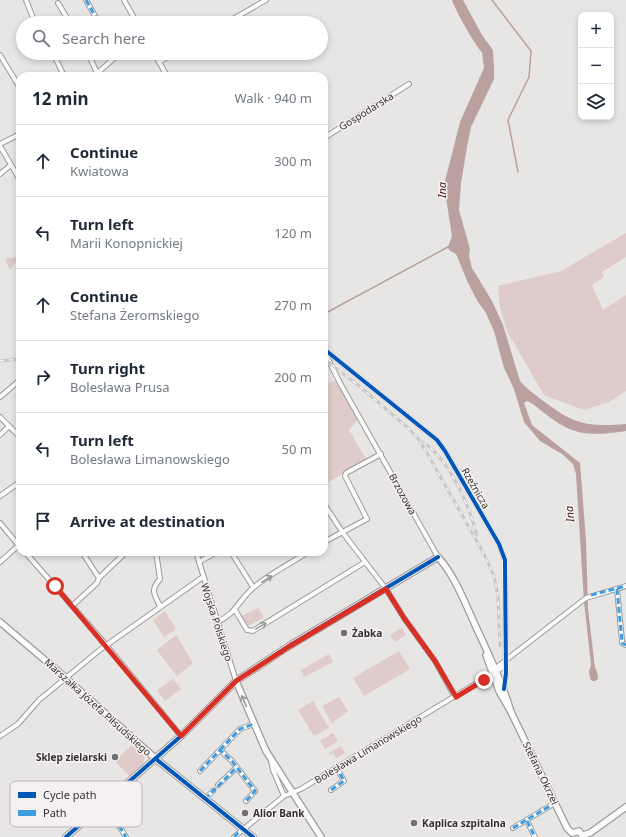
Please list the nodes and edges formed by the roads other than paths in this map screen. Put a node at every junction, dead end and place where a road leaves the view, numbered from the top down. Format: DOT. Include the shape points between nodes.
graph roads {
  1 [pos="26,0"];
  2 [pos="86,0"];
  3 [pos="124,0"];
  4 [pos="266,0"];
  5 [pos="58,3"];
  6 [pos="32,16"];
  7 [pos="66,16"];
  8 [pos="95,16"];
  9 [pos="133,16"];
  10 [pos="238,16"];
  11 [pos="0,55"];
  12 [pos="56,60"];
  13 [pos="91,60"];
  14 [pos="111,60"];
  15 [pos="162,60"];
  16 [pos="159,62"];
  17 [pos="2,64"];
  18 [pos="62,72"];
  19 [pos="95,72"];
  20 [pos="98,72"];
  21 [pos="164,72"];
  22 [pos="16,83"];
  23 [pos="409,84"];
  24 [pos="328,135"];
  25 [pos="16,136"];
  26 [pos="0,145"];
  27 [pos="11,165"];
  28 [pos="16,173"];
  29 [pos="0,174"];
  30 [pos="328,353"];
  31 [pos="328,358"];
  32 [pos="16,383"];
  33 [pos="0,397"];
  34 [pos="0,417"];
  35 [pos="9,426"];
  36 [pos="16,433"];
  37 [pos="0,435"];
  38 [pos="380,454"];
  39 [pos="16,485"];
  40 [pos="0,496"];
  41 [pos="328,510"];
  42 [pos="0,523"];
  43 [pos="343,533"];
  44 [pos="328,539"];
  45 [pos="16,542"];
  46 [pos="16,548"];
  47 [pos="28,556"];
  48 [pos="85,556"];
  49 [pos="122,556"];
  50 [pos="157,556"];
  51 [pos="197,556"];
  52 [pos="210,556"];
  53 [pos="233,556"];
  54 [pos="301,556"];
  55 [pos="438,557"];
  56 [pos="0,562"];
  57 [pos="199,562"];
  58 [pos="365,562"];
  59 [pos="203,577"];
  60 [pos="99,578"];
  61 [pos="626,586"];
  62 [pos="253,588"];
  63 [pos="386,589"];
  64 [pos="617,589"];
  65 [pos="72,606"];
  66 [pos="160,606"];
  67 [pos="235,610"];
  68 [pos="0,622"];
  69 [pos="217,622"];
  70 [pos="106,645"];
  71 [pos="626,645"];
  72 [pos="505,661"];
  73 [pos="505,666"];
  74 [pos="494,673"];
  75 [pos="66,678"];
  76 [pos="236,681"];
  77 [pos="504,689"];
  78 [pos="456,697"];
  79 [pos="511,712"];
  80 [pos="254,724"];
  81 [pos="0,736"];
  82 [pos="181,736"];
  83 [pos="220,750"];
  84 [pos="270,758"];
  85 [pos="156,759"];
  86 [pos="236,768"];
  87 [pos="337,768"];
  88 [pos="200,771"];
  89 [pos="130,781"];
  90 [pos="218,785"];
  91 [pos="331,790"];
  92 [pos="213,791"];
  93 [pos="293,792"];
  94 [pos="284,796"];
  95 [pos="205,798"];
  96 [pos="246,801"];
  97 [pos="555,803"];
  98 [pos="626,807"];
  99 [pos="527,820"];
  100 [pos="77,827"];
  101 [pos="120,827"];
  102 [pos="243,828"];
  103 [pos="513,828"];
  104 [pos="571,835"];
  105 [pos="318,836"];
  106 [pos="583,836"];
  107 [pos="66,837"];
  108 [pos="126,837"];
  109 [pos="234,837"];
  110 [pos="252,837"];
  111 [pos="535,837"];
  1 -- 6 [label="street"];
  2 -- 8 [label="street"];
  3 -- 9 [label="street"];
  4 -- 10 [label="street"];
  5 -- 7 [label="street"];
  11 -- 17 [label="street"];
  12 -- 18 [label="street"];
  13 -- 19 [label="street"];
  14 -- 20 [label="street"];
  15 -- 16 [label="street"];
  16 -- 21 [label="street"];
  17 -- 22 [label="street"];
  23 -- 24 [label="street, Gospodarska"];
  25 -- 26 [label="street"];
  26 -- 27 [label="street"];
  27 -- 28 [label="street"];
  27 -- 29 [label="street"];
  30 -- 72 [label="street, Rzeźnicza" via="428,432 445,451 499,544 504,560"];
  31 -- 38 [label="street, Brzozowa"];
  32 -- 33 [label="street"];
  34 -- 35 [label="street"];
  35 -- 36 [label="street"];
  35 -- 37 [label="street"];
  38 -- 43 [label="street" via="346,473 345,476 367,519"];
  38 -- 55 [label="street, Brzozowa"];
  39 -- 40 [label="street"];
  41 -- 43 [label="street"];
  42 -- 45 [label="street"];
  43 -- 44 [label="street"];
  43 -- 58 [label="street"];
  46 -- 56 [label="street"];
  47 -- 65 [label="street"];
  48 -- 60 [label="street"];
  49 -- 60 [label="street"];
  50 -- 66 [label="street" via="160,579 154,586 154,592"];
  51 -- 57 [label="street, Wojska Polskiego"];
  52 -- 57 [label="street"];
  53 -- 62 [label="street"];
  62 -- 54 [label="street, one-way"];
  55 -- 63 [label="street"];
  55 -- 74 [label="street, Brzozowa" via="464,600 493,662"];
  57 -- 59 [label="street, Wojska Polskiego"];
  58 -- 63 [label="street"];
  67 -- 58 [label="street, one-way" via="247,630 253,631"];
  59 -- 66 [label="street"];
  59 -- 69 [label="street, Wojska Polskiego"];
  60 -- 65 [label="street" via="97,583"];
  61 -- 64 [label="street, Bolesława Limanowskiego"];
  62 -- 67 [label="street"];
  63 -- 76 [label="street"];
  63 -- 78 [label="street"];
  64 -- 71 [label="street" via="622,641"];
  64 -- 72 [label="street, Bolesława Limanowskiego" via="591,595 580,602"];
  65 -- 70 [label="street"];
  66 -- 70 [label="street"];
  67 -- 69 [label="street"];
  68 -- 75 [label="street, Marszałka Józefa Piłsudskiego"];
  69 -- 76 [label="street, Wojska Polskiego"];
  70 -- 75 [label="street"];
  70 -- 82 [label="street"];
  72 -- 73 [label="street, Rzeźnicza"];
  72 -- 74 [label="street, Bolesława Limanowskiego"];
  73 -- 74 [label="street, Bolesława Limanowskiego"];
  73 -- 77 [label="street, Rzeźnicza"];
  74 -- 77 [label="street, Stefana Okrzei"];
  74 -- 78 [label="street, Bolesława Limanowskiego"];
  74 -- 79 [label="street, Stefana Okrzei"];
  75 -- 81 [label="street" via="39,700 18,724"];
  75 -- 85 [label="street, Marszałka Józefa Piłsudskiego"];
  80 -- 76 [label="street, Wojska Polskiego, one-way"];
  76 -- 82 [label="street"];
  77 -- 79 [label="street, Stefana Okrzei"];
  78 -- 87 [label="street, Bolesława Limanowskiego"];
  79 -- 97 [label="street, Stefana Okrzei"];
  80 -- 83 [label="street" via="240,729"];
  80 -- 84 [label="street, Wojska Polskiego"];
  82 -- 85 [label="street"];
  83 -- 86 [label="street"];
  83 -- 88 [label="street"];
  84 -- 93 [label="street, Wojska Polskiego"];
  84 -- 94 [label="street"];
  85 -- 89 [label="street"];
  85 -- 95 [label="street, Marszałka Józefa Piłsudskiego"];
  86 -- 90 [label="street"];
  86 -- 96 [label="street" via="255,791"];
  87 -- 91 [label="street" via="344,781"];
  87 -- 93 [label="street, Bolesława Limanowskiego"];
  92 -- 95 [label="street"];
  93 -- 94 [label="street, Bolesława Limanowskiego"];
  93 -- 105 [label="street, Wojska Polskiego"];
  94 -- 102 [label="street, Bolesława Limanowskiego"];
  95 -- 102 [label="street, Marszałka Józefa Piłsudskiego"];
  97 -- 99 [label="street"];
  97 -- 104 [label="street, Stefana Okrzei"];
  98 -- 106 [label="street"];
  99 -- 103 [label="street"];
  99 -- 111 [label="street"];
  100 -- 107 [label="street"];
  101 -- 108 [label="street"];
  102 -- 109 [label="street, Bolesława Limanowskiego"];
  102 -- 110 [label="street, Marszałka Józefa Piłsudskiego"];
  104 -- 106 [label="street" via="578,831"];
}
